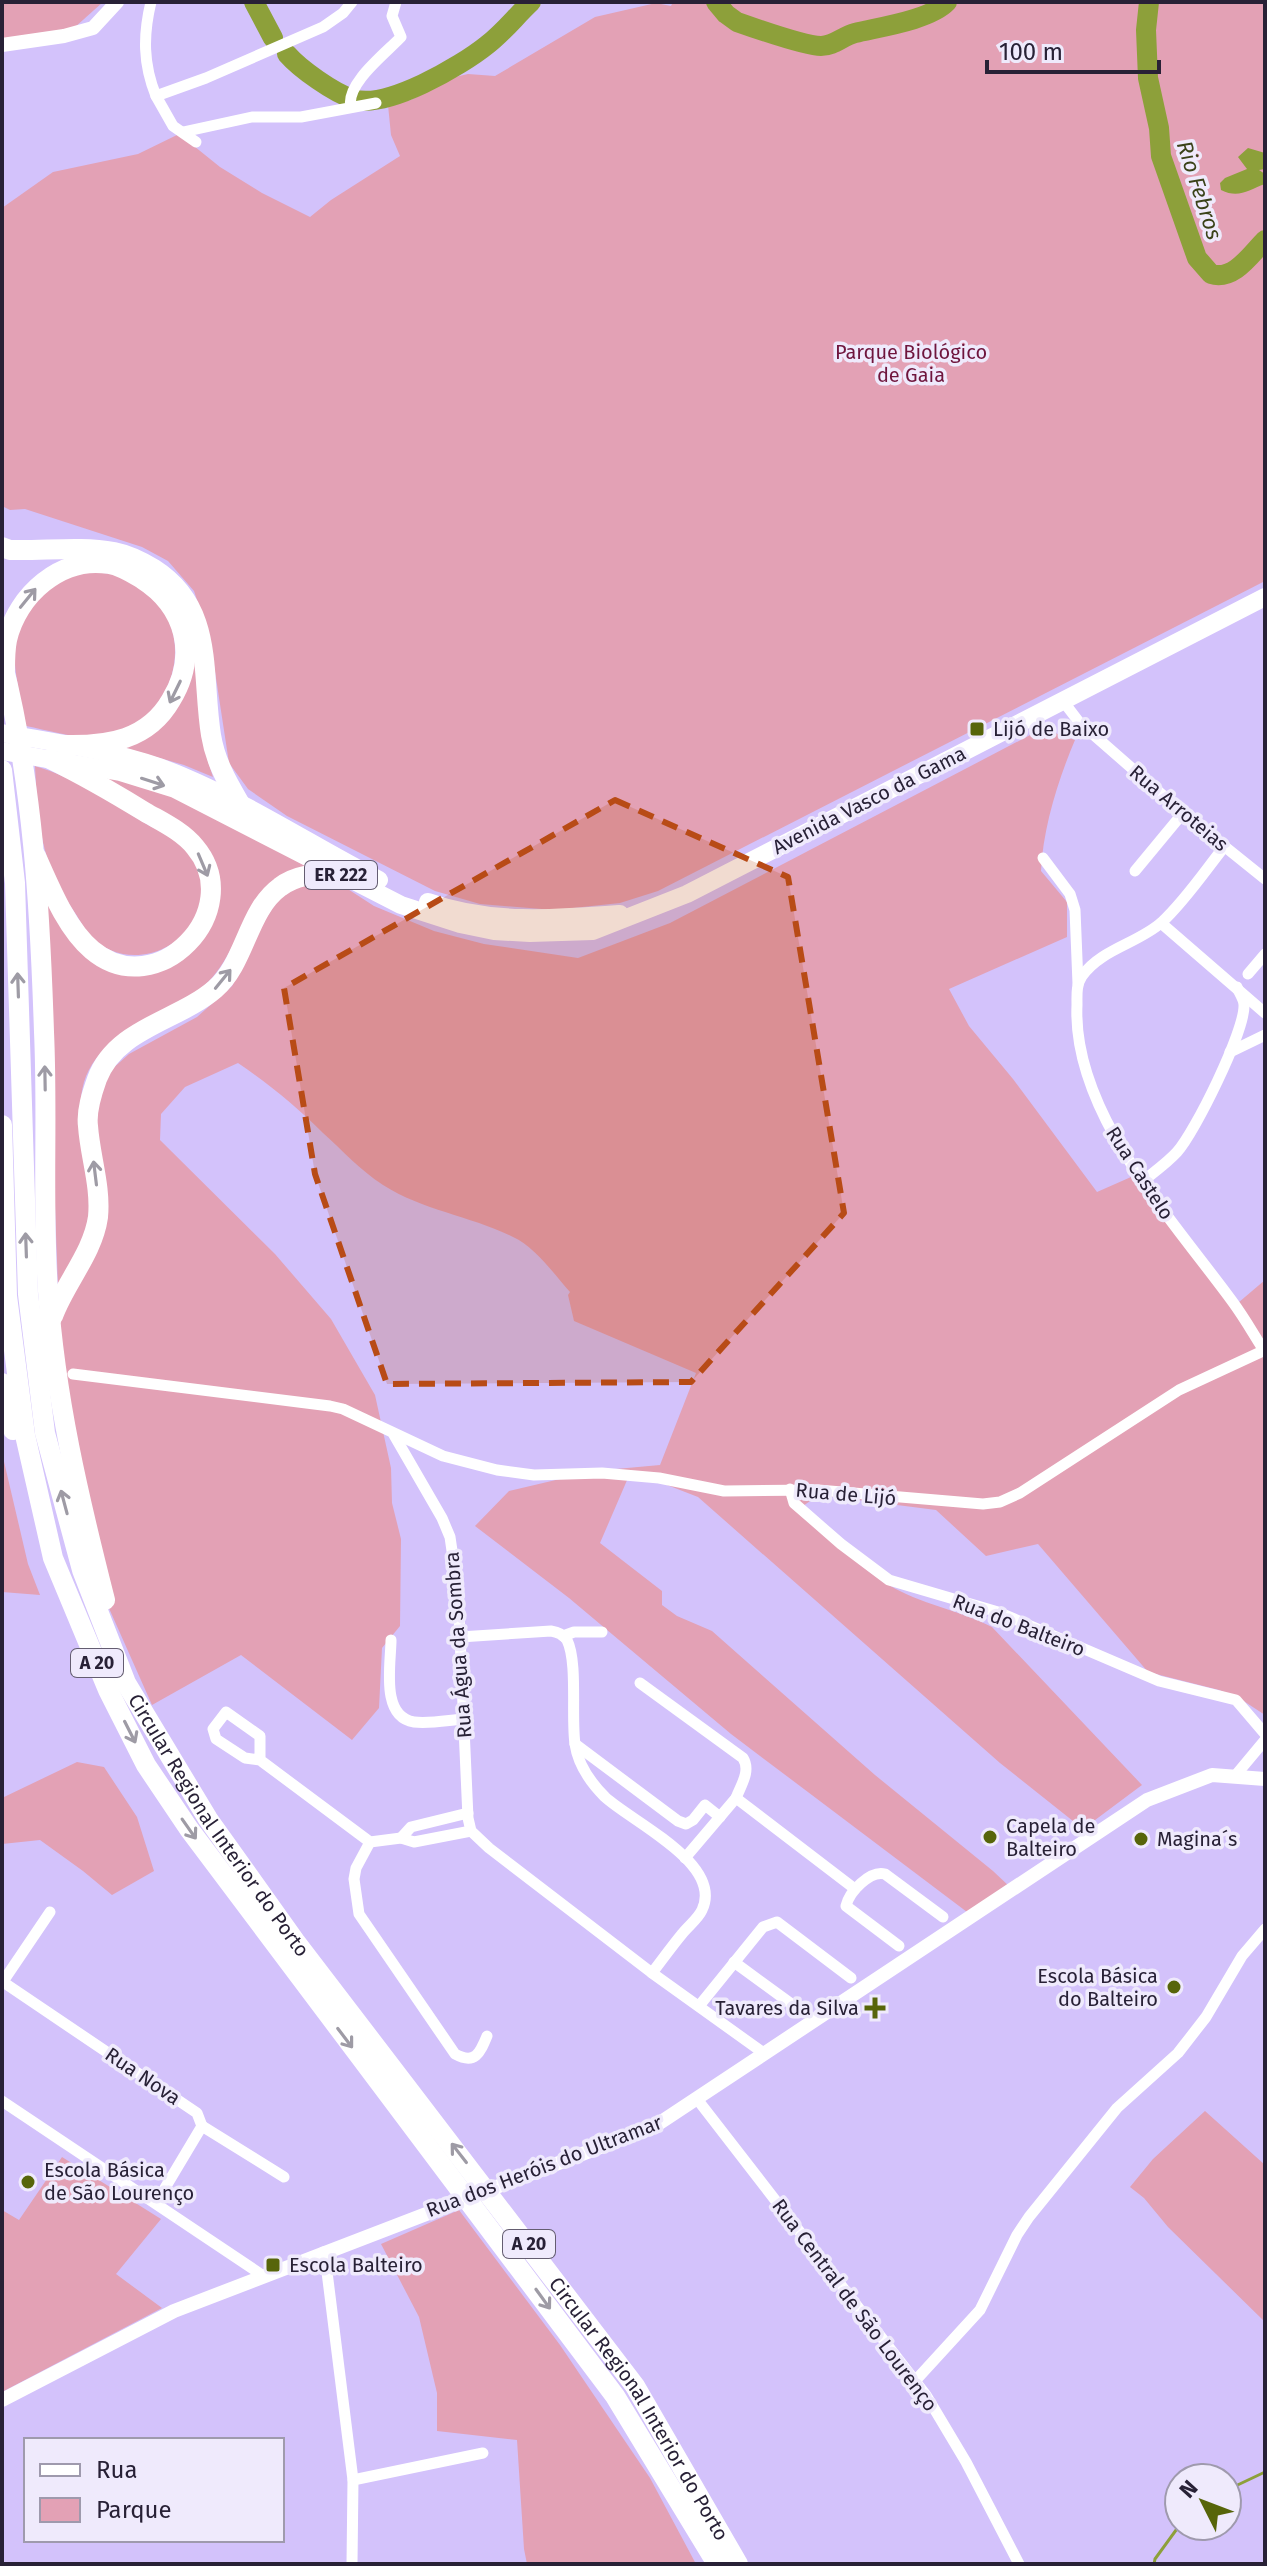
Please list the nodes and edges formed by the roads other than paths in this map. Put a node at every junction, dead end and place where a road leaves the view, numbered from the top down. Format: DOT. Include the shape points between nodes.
graph roads {
  1 [pos="117,2"];
  2 [pos="151,2"];
  3 [pos="352,2"];
  4 [pos="396,2"];
  5 [pos="2,45"];
  6 [pos="156,96"];
  7 [pos="350,99"];
  8 [pos="376,103"];
  9 [pos="183,132"];
  10 [pos="196,142"];
  11 [pos="2,547"];
  12 [pos="1265,597"];
  13 [pos="3,666"];
  14 [pos="1063,701"];
  15 [pos="2,733"];
  16 [pos="2,751"];
  17 [pos="58,752"];
  18 [pos="4,778"];
  19 [pos="239,802"];
  20 [pos="1183,813"];
  21 [pos="32,845"];
  22 [pos="1224,847"];
  23 [pos="1043,858"];
  24 [pos="1135,871"];
  25 [pos="338,873"];
  26 [pos="1264,877"];
  27 [pos="642,912"];
  28 [pos="1161,923"];
  29 [pos="1265,954"];
  30 [pos="1248,974"];
  31 [pos="1078,984"];
  32 [pos="1237,987"];
  33 [pos="1265,1013"];
  34 [pos="1265,1035"];
  35 [pos="1229,1052"];
  36 [pos="2,1125"];
  37 [pos="1143,1181"];
  38 [pos="51,1324"];
  39 [pos="1265,1351"];
  40 [pos="73,1374"];
  41 [pos="2,1383"];
  42 [pos="393,1434"];
  43 [pos="790,1489"];
  44 [pos="53,1558"];
  45 [pos="105,1629"];
  46 [pos="602,1632"];
  47 [pos="563,1636"];
  48 [pos="460,1637"];
  49 [pos="391,1640"];
  50 [pos="640,1683"];
  51 [pos="464,1719"];
  52 [pos="1264,1741"];
  53 [pos="575,1744"];
  54 [pos="260,1760"];
  55 [pos="1235,1776"];
  56 [pos="1265,1779"];
  57 [pos="736,1798"];
  58 [pos="468,1813"];
  59 [pos="720,1817"];
  60 [pos="471,1831"];
  61 [pos="401,1838"];
  62 [pos="370,1842"];
  63 [pos="685,1858"];
  64 [pos="855,1889"];
  65 [pos="50,1912"];
  66 [pos="943,1917"];
  67 [pos="1265,1929"];
  68 [pos="899,1946"];
  69 [pos="734,1962"];
  70 [pos="652,1973"];
  71 [pos="851,1978"];
  72 [pos="2,1982"];
  73 [pos="699,2006"];
  74 [pos="801,2011"];
  75 [pos="487,2036"];
  76 [pos="765,2054"];
  77 [pos="697,2099"];
  78 [pos="2,2101"];
  79 [pos="202,2126"];
  80 [pos="284,2177"];
  81 [pos="156,2203"];
  82 [pos="323,2252"];
  83 [pos="262,2275"];
  84 [pos="915,2381"];
  85 [pos="2,2400"];
  86 [pos="483,2453"];
  87 [pos="353,2480"];
  88 [pos="352,2564"];
  89 [pos="717,2564"];
  90 [pos="738,2564"];
  91 [pos="1019,2564"];
  1 -- 5 [label="street" via="93,28"];
  2 -- 6 [label="street" via="143,39"];
  3 -- 6 [label="street" via="323,27"];
  4 -- 7 [label="street" via="392,16 401,37"];
  6 -- 9 [label="street" via="173,126"];
  7 -- 8 [label="street"];
  7 -- 9 [label="street" via="330,113 252,117"];
  9 -- 10 [label="street"];
  11 -- 19 [label="highway" via="116,552 139,559 181,591 205,655 218,763"];
  12 -- 14 [label="main road, Avenida Vasco da Gama / ER 222"];
  13 -- 17 [label="highway, one-way" via="14,619 27,597 66,568 110,564 130,571 169,601 181,624 186,655 180,686 165,710 127,739"];
  13 -- 21 [label="highway"];
  14 -- 20 [label="street, Rua Arroteias" via="1079,722"];
  14 -- 27 [label="main road, Avenida Vasco da Gama / ER 222" via="687,894"];
  15 -- 17 [label="main road, Avenida Vasco da Gama / ER 222"];
  16 -- 17 [label="main road, Avenida Vasco da Gama / ER 222"];
  17 -- 19 [label="main road, Avenida Vasco da Gama / ER 222" via="152,765"];
  17 -- 21 [label="highway, one-way" via="195,847 210,884 204,922 184,947 149,966 130,967 103,957 76,932"];
  17 -- 25 [label="main road, Avenida Vasco da Gama / ER 222, one-way" via="175,789"];
  45 -- 18 [label="highway, Circular Regional Interior do Porto / A 20, one-way" via="82,1570 45,1433 28,1294 15,883"];
  19 -- 27 [label="main road, Avenida Vasco da Gama / ER 222" via="369,875 436,905 529,920"];
  20 -- 22 [label="street, Rua Arroteias"];
  20 -- 24 [label="street"];
  38 -- 21 [label="highway, one-way" via="44,1032"];
  22 -- 26 [label="street, Rua Arroteias"];
  22 -- 28 [label="street"];
  23 -- 31 [label="street, Rua Castelo" via="1070,894 1075,910"];
  25 -- 27 [label="main road, Avenida Vasco da Gama / ER 222" via="401,905 494,931 593,931"];
  38 -- 25 [label="highway, one-way" via="60,1296 92,1241 98,1216 87,1125 94,1087 108,1057 125,1041 218,987 267,898 279,887 307,875"];
  28 -- 31 [label="street" via="1094,962"];
  28 -- 32 [label="street"];
  29 -- 30 [label="street"];
  31 -- 37 [label="street, Rua Castelo" via="1082,1058 1110,1129"];
  32 -- 33 [label="street"];
  32 -- 35 [label="street" via="1244,1003 1241,1028"];
  34 -- 35 [label="street"];
  35 -- 37 [label="street" via="1188,1138"];
  36 -- 44 [label="highway, Circular Regional Interior do Porto / A 20" via="7,1296 25,1435"];
  37 -- 39 [label="street, Rua Castelo"];
  38 -- 45 [label="highway" via="64,1426 107,1608"];
  39 -- 43 [label="street, Rua de Lijó" via="1179,1390 1000,1502"];
  40 -- 42 [label="street" via="330,1406"];
  41 -- 44 [label="highway" via="38,1534"];
  42 -- 43 [label="street, Rua de Lijó" via="443,1456 497,1470 616,1474 724,1491"];
  42 -- 48 [label="street, Rua Água da Sombra" via="450,1537"];
  43 -- 52 [label="street, Rua do Balteiro" via="794,1503 889,1580 998,1612 1159,1681 1236,1700"];
  44 -- 89 [label="highway, Circular Regional Interior do Porto / A 20, one-way" via="146,1765 615,2396"];
  90 -- 45 [label="highway, Circular Regional Interior do Porto / A 20, one-way" via="635,2386 208,1819 126,1683"];
  46 -- 47 [label="street"];
  47 -- 48 [label="street" via="551,1631"];
  47 -- 53 [label="street" via="572,1670"];
  48 -- 51 [label="street, Rua Água da Sombra"];
  49 -- 51 [label="street" via="391,1701 401,1716 415,1722"];
  50 -- 57 [label="street" via="743,1758 746,1774"];
  51 -- 58 [label="street, Rua Água da Sombra"];
  52 -- 55 [label="street"];
  53 -- 59 [label="street" via="678,1821 693,1820 705,1805"];
  53 -- 63 [label="street" via="588,1777 605,1797"];
  54 -- 54 [label="street" via="260,1736 226,1712 213,1729 216,1739 245,1758"];
  54 -- 62 [label="street"];
  55 -- 56 [label="street, Rua dos Heróis do Ultramar"];
  55 -- 76 [label="street, Rua dos Heróis do Ultramar" via="1198,1778 1147,1800"];
  57 -- 59 [label="street"];
  57 -- 64 [label="street"];
  58 -- 60 [label="street, Rua Água da Sombra"];
  58 -- 61 [label="street" via="411,1827"];
  59 -- 63 [label="street"];
  60 -- 61 [label="street" via="414,1842"];
  60 -- 70 [label="street"];
  61 -- 62 [label="street"];
  62 -- 75 [label="street" via="354,1879 359,1914 455,2054 474,2058"];
  63 -- 70 [label="street" via="705,1886 705,1899"];
  64 -- 66 [label="street" via="882,1872"];
  64 -- 68 [label="street" via="846,1906"];
  65 -- 72 [label="street"];
  67 -- 84 [label="street" via="1178,2053 1117,2108 1029,2217 980,2310"];
  69 -- 71 [label="street" via="763,1927 777,1922"];
  69 -- 73 [label="street"];
  69 -- 74 [label="street"];
  70 -- 73 [label="street"];
  72 -- 79 [label="street, Rua Nova" via="197,2113"];
  73 -- 76 [label="street"];
  76 -- 77 [label="street, Rua dos Heróis do Ultramar"];
  77 -- 82 [label="street, Rua dos Heróis do Ultramar" via="655,2126"];
  77 -- 84 [label="street, Rua Central de São Lourenço"];
  78 -- 81 [label="street"];
  79 -- 80 [label="street, Rua Nova"];
  79 -- 81 [label="street"];
  81 -- 83 [label="street"];
  82 -- 83 [label="street, Rua dos Heróis do Ultramar"];
  82 -- 87 [label="street"];
  83 -- 85 [label="street, Rua dos Heróis do Ultramar" via="174,2311"];
  84 -- 91 [label="street, Rua Central de São Lourenço" via="966,2462"];
  86 -- 87 [label="street"];
  87 -- 88 [label="street"];
}
